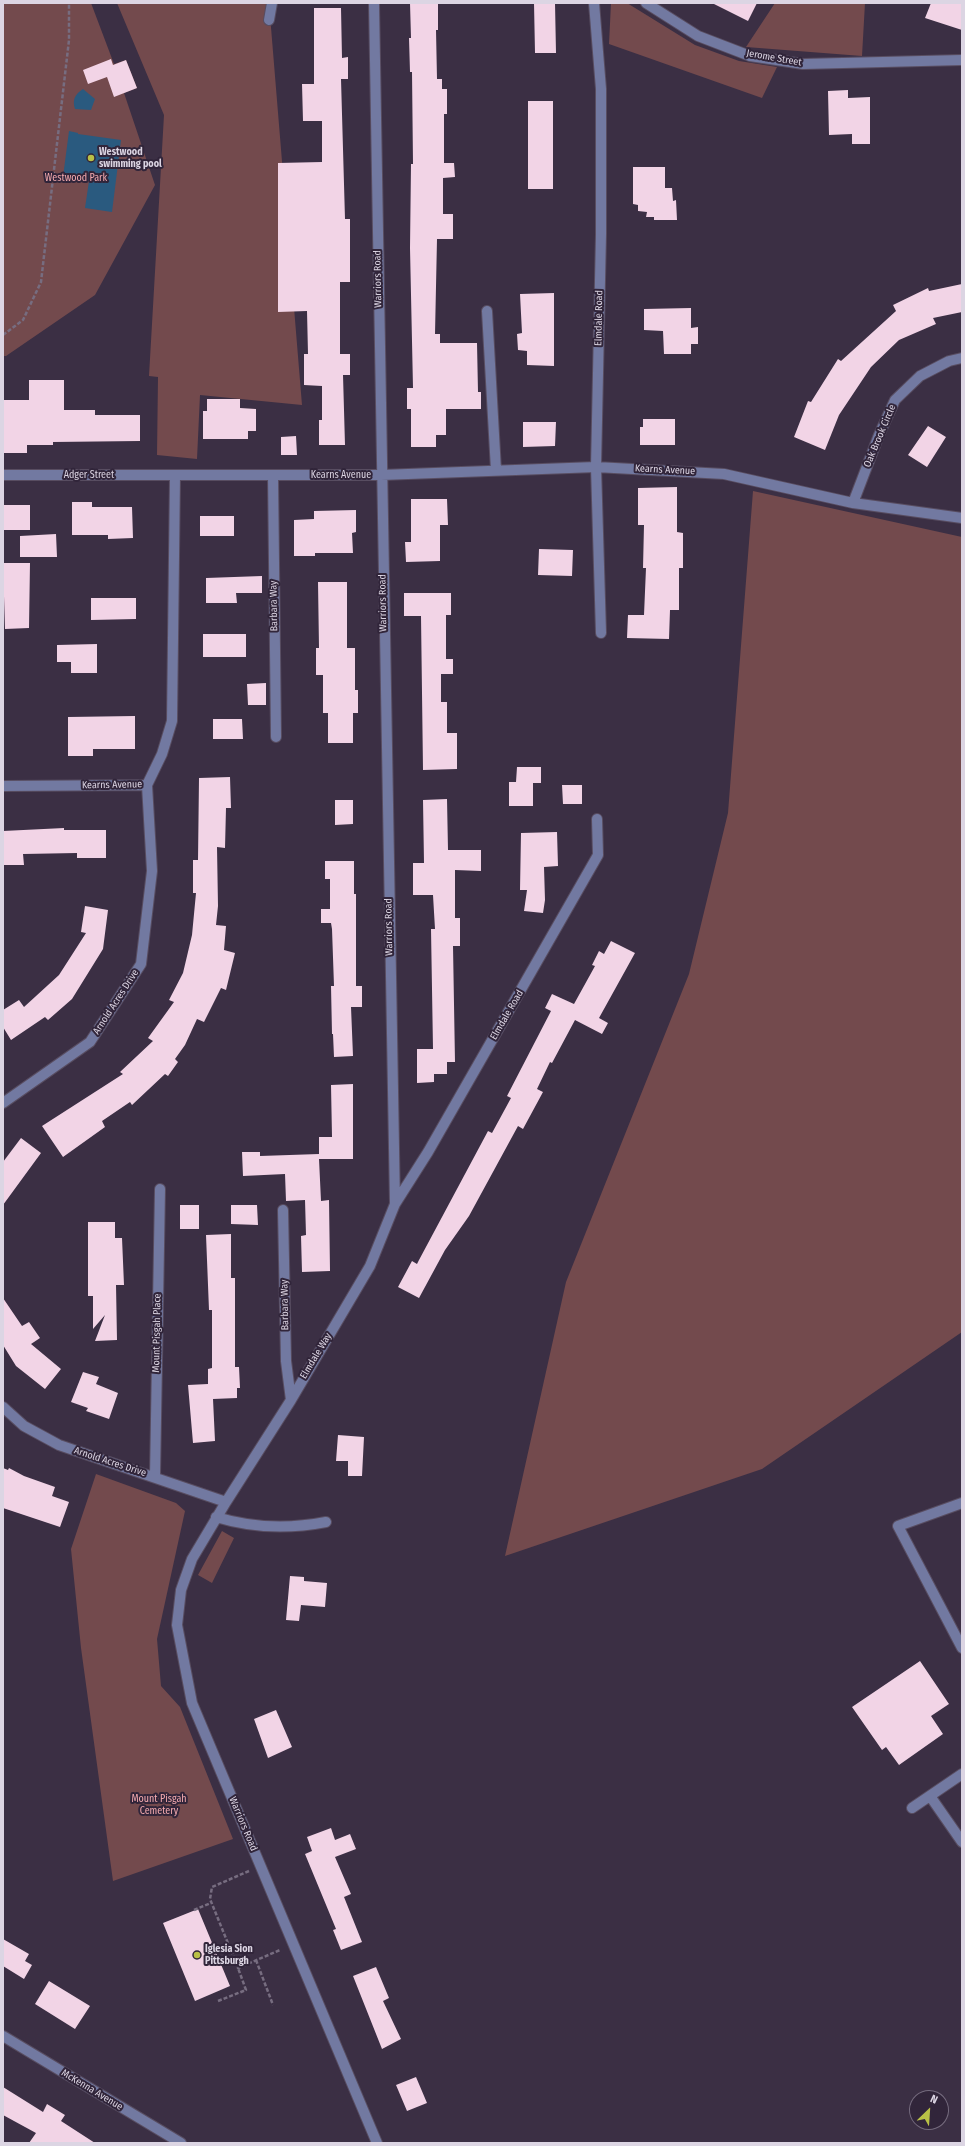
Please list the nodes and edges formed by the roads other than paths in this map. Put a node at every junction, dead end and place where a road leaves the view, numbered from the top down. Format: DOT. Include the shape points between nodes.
graph roads {
  1 [pos="272,3"];
  2 [pos="374,3"];
  3 [pos="594,3"];
  4 [pos="646,3"];
  5 [pos="269,20"];
  6 [pos="962,60"];
  7 [pos="487,311"];
  8 [pos="962,358"];
  9 [pos="596,467"];
  10 [pos="496,470"];
  11 [pos="3,475"];
  12 [pos="175,475"];
  13 [pos="273,475"];
  14 [pos="381,475"];
  15 [pos="853,503"];
  16 [pos="962,518"];
  17 [pos="601,633"];
  18 [pos="276,737"];
  19 [pos="146,785"];
  20 [pos="3,786"];
  21 [pos="597,819"];
  22 [pos="3,1103"];
  23 [pos="160,1189"];
  24 [pos="394,1204"];
  25 [pos="283,1210"];
  26 [pos="290,1400"];
  27 [pos="3,1407"];
  28 [pos="155,1476"];
  29 [pos="226,1502"];
  30 [pos="962,1503"];
  31 [pos="216,1517"];
  32 [pos="326,1522"];
  33 [pos="962,1648"];
  34 [pos="962,1774"];
  35 [pos="930,1796"];
  36 [pos="912,1808"];
  37 [pos="962,1842"];
  38 [pos="3,2036"];
  39 [pos="181,2143"];
  40 [pos="377,2143"];
  1 -- 5 [label="street"];
  2 -- 14 [label="street, Warriors Road"];
  3 -- 9 [label="street, Elmdale Road" via="601,89"];
  4 -- 6 [label="street, Jerome Street" via="698,36 750,56 803,64"];
  7 -- 10 [label="street"];
  8 -- 15 [label="street, Oak Brook Circle" via="938,366 920,376 895,400"];
  9 -- 10 [label="street, Kearns Avenue"];
  9 -- 15 [label="street, Kearns Avenue" via="724,474"];
  9 -- 17 [label="street, Elmdale Road"];
  10 -- 14 [label="street, Kearns Avenue"];
  11 -- 12 [label="street, Adger Street"];
  12 -- 13 [label="street, Kearns Avenue"];
  12 -- 19 [label="street, Kearns Avenue" via="172,721 162,754"];
  13 -- 14 [label="street, Kearns Avenue"];
  13 -- 18 [label="street, Barbara Way"];
  14 -- 24 [label="street, Warriors Road"];
  15 -- 16 [label="street, Kearns Avenue"];
  19 -- 20 [label="street, Kearns Avenue"];
  19 -- 22 [label="street, Arnold Acres Drive" via="152,871 141,964 90,1042"];
  21 -- 24 [label="street, Elmdale Road" via="598,855 428,1152"];
  23 -- 28 [label="street, Mount Pisgah Place"];
  24 -- 26 [label="street, Elmdale Way" via="370,1266"];
  25 -- 26 [label="street, Barbara Way" via="286,1361"];
  26 -- 29 [label="street, Elmdale Way"];
  27 -- 28 [label="street, Arnold Acres Drive" via="24,1426 59,1445"];
  28 -- 29 [label="street, Arnold Acres Drive"];
  29 -- 31 [label="street, Warriors Road"];
  30 -- 33 [label="street" via="898,1526"];
  31 -- 32 [label="street" via="240,1524 279,1526 303,1527"];
  31 -- 40 [label="street, Warriors Road" via="192,1559 181,1590 177,1625 192,1703"];
  34 -- 35 [label="street"];
  35 -- 36 [label="street"];
  35 -- 37 [label="street"];
  38 -- 39 [label="street, McKenna Avenue"];
}
